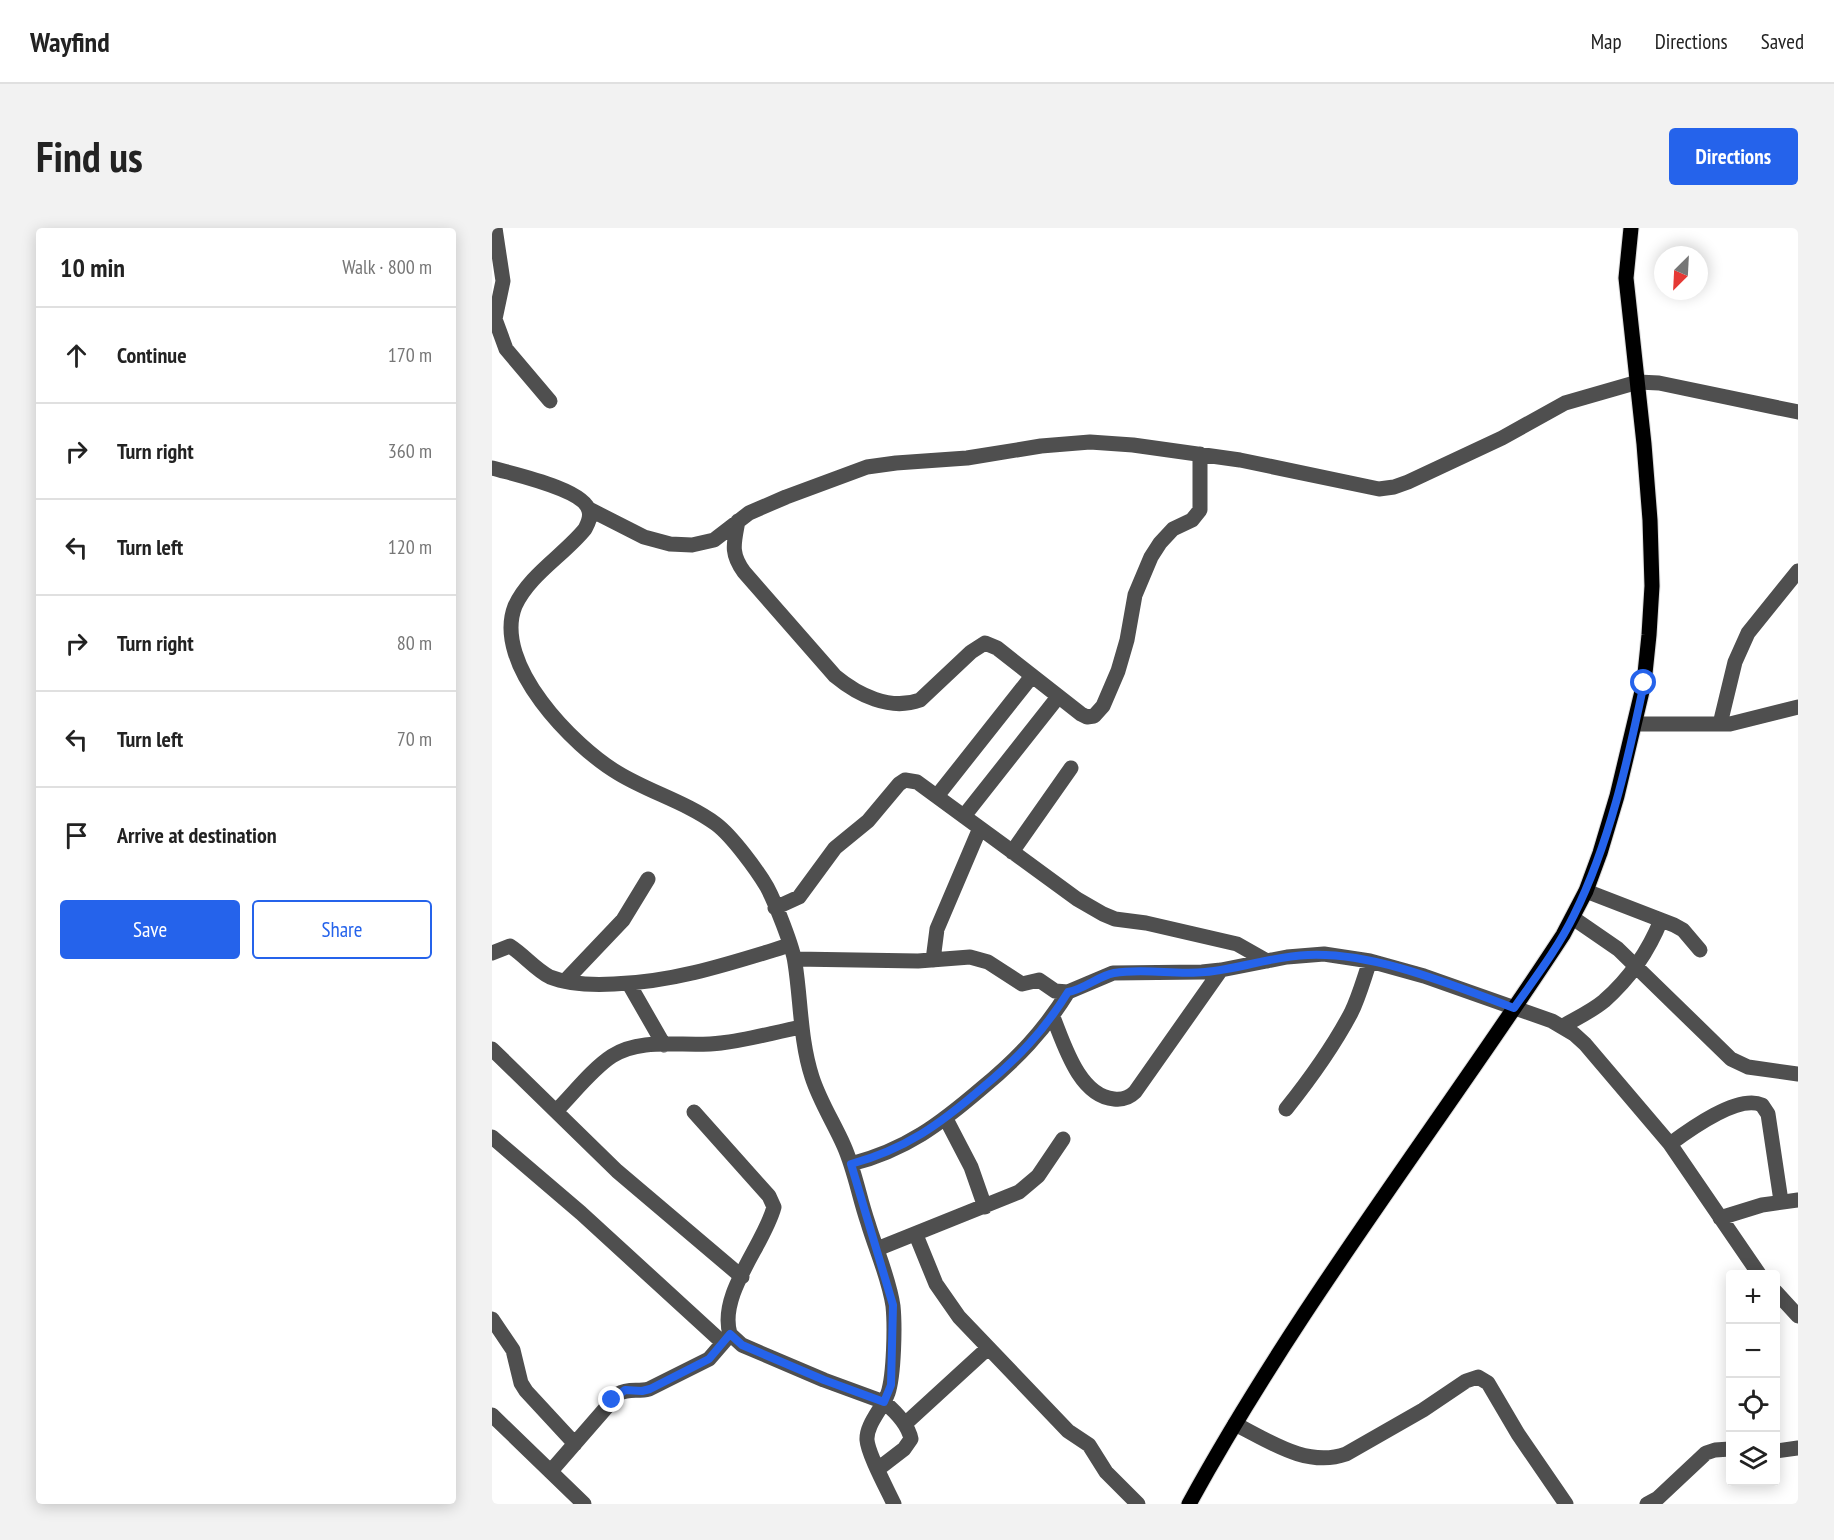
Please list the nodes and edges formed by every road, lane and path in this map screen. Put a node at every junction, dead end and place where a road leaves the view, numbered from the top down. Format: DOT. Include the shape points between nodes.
graph roads {
  1 [pos="495,228"];
  2 [pos="1631,228"];
  3 [pos="1638,382"];
  4 [pos="550,401"];
  5 [pos="1798,412"];
  6 [pos="1200,454"];
  7 [pos="492,468"];
  8 [pos="589,509"];
  9 [pos="738,521"];
  10 [pos="1798,572"];
  11 [pos="1032,676"];
  12 [pos="1058,697"];
  13 [pos="1798,707"];
  14 [pos="1635,724"];
  15 [pos="1720,724"];
  16 [pos="1071,768"];
  17 [pos="937,796"];
  18 [pos="964,816"];
  19 [pos="980,828"];
  20 [pos="1012,852"];
  21 [pos="648,879"];
  22 [pos="1586,891"];
  23 [pos="776,908"];
  24 [pos="1573,918"];
  25 [pos="1661,920"];
  26 [pos="1700,950"];
  27 [pos="792,952"];
  28 [pos="492,953"];
  29 [pos="933,960"];
  30 [pos="1267,961"];
  31 [pos="1370,961"];
  32 [pos="1636,966"];
  33 [pos="1221,970"];
  34 [pos="565,981"];
  35 [pos="629,984"];
  36 [pos="1068,992"];
  37 [pos="1514,1008"];
  38 [pos="1053,1017"];
  39 [pos="1563,1026"];
  40 [pos="802,1027"];
  41 [pos="664,1045"];
  42 [pos="492,1049"];
  43 [pos="1798,1074"];
  44 [pos="1286,1109"];
  45 [pos="556,1111"];
  46 [pos="693,1112"];
  47 [pos="946,1119"];
  48 [pos="492,1137"];
  49 [pos="1063,1139"];
  50 [pos="1670,1144"];
  51 [pos="851,1164"];
  52 [pos="1798,1200"];
  53 [pos="1781,1201"];
  54 [pos="985,1207"];
  55 [pos="1720,1218"];
  56 [pos="916,1235"];
  57 [pos="877,1249"];
  58 [pos="1756,1270"];
  59 [pos="742,1277"];
  60 [pos="1780,1296"];
  61 [pos="1798,1316"];
  62 [pos="492,1319"];
  63 [pos="727,1339"];
  64 [pos="988,1348"];
  65 [pos="884,1402"];
  66 [pos="492,1415"];
  67 [pos="905,1424"];
  68 [pos="1234,1424"];
  69 [pos="575,1444"];
  70 [pos="1798,1448"];
  71 [pos="1726,1449"];
  72 [pos="1780,1450"];
  73 [pos="878,1469"];
  74 [pos="550,1471"];
  75 [pos="584,1504"];
  76 [pos="894,1504"];
  77 [pos="1138,1504"];
  78 [pos="1189,1504"];
  79 [pos="1566,1504"];
  80 [pos="1647,1504"];
  1 -- 4 [label="street" via="503,281 495,319 506,349"];
  2 -- 3 [label="main road" via="1626,278"];
  3 -- 5 [label="street"];
  3 -- 6 [label="street" via="1565,403 1502,438 1394,487 1362,487"];
  3 -- 14 [label="main road" via="1652,586 1644,683"];
  6 -- 9 [label="street" via="1090,442 879,465 786,497"];
  6 -- 12 [label="street" via="1200,510 1192,520 1173,529 1150,557 1135,595 1123,657 1102,706 1088,717"];
  7 -- 8 [label="street" via="564,490 583,500"];
  8 -- 9 [label="street" via="644,537 670,544 705,543 724,534"];
  8 -- 23 [label="street" via="585,529 535,579 513,611 513,639 520,668 551,716 601,762 704,816 725,832 766,886"];
  9 -- 11 [label="street" via="736,561 835,676 862,694 895,704 920,700 979,645 986,643"];
  10 -- 15 [label="street" via="1748,633 1735,663"];
  11 -- 12 [label="street"];
  11 -- 17 [label="street"];
  12 -- 18 [label="street"];
  13 -- 15 [label="street" via="1741,723"];
  14 -- 15 [label="street"];
  14 -- 22 [label="main road"];
  16 -- 20 [label="street"];
  17 -- 18 [label="street"];
  17 -- 23 [label="street" via="911,780 898,784 868,821 836,849 799,897"];
  18 -- 19 [label="street"];
  19 -- 20 [label="street"];
  19 -- 29 [label="street" via="937,929"];
  20 -- 30 [label="street" via="1103,914 1237,944"];
  21 -- 34 [label="street" via="623,920"];
  22 -- 24 [label="main road"];
  22 -- 25 [label="street"];
  23 -- 27 [label="street"];
  24 -- 32 [label="street"];
  24 -- 37 [label="main road"];
  25 -- 26 [label="street" via="1683,930"];
  25 -- 32 [label="street"];
  27 -- 29 [label="street"];
  27 -- 35 [label="street"];
  27 -- 40 [label="street"];
  28 -- 34 [label="street" via="510,946 537,969"];
  29 -- 36 [label="street" via="980,959 1022,984 1039,980 1055,991"];
  30 -- 31 [label="street" via="1324,954"];
  30 -- 33 [label="street"];
  31 -- 37 [label="street"];
  31 -- 44 [label="street" via="1343,1027"];
  32 -- 39 [label="street" via="1604,1000"];
  32 -- 43 [label="street" via="1731,1059 1748,1067"];
  33 -- 36 [label="street" via="1113,973"];
  33 -- 38 [label="street" via="1130,1097 1104,1097 1083,1081"];
  34 -- 35 [label="street"];
  35 -- 41 [label="street"];
  36 -- 38 [label="street"];
  37 -- 39 [label="street"];
  37 -- 68 [label="main road" via="1341,1259"];
  38 -- 47 [label="street" via="1020,1054"];
  39 -- 50 [label="street" via="1585,1044"];
  40 -- 41 [label="street" via="721,1043"];
  40 -- 51 [label="street" via="811,1075"];
  41 -- 45 [label="street" via="641,1046 612,1056"];
  42 -- 45 [label="street"];
  45 -- 59 [label="street" via="617,1171"];
  46 -- 59 [label="street" via="773,1202 773,1213"];
  47 -- 51 [label="street" via="894,1149"];
  47 -- 54 [label="street"];
  48 -- 63 [label="street"];
  49 -- 54 [label="street" via="1030,1184"];
  50 -- 53 [label="street" via="1713,1116 1742,1104 1762,1105 1768,1114"];
  50 -- 55 [label="street"];
  51 -- 57 [label="street"];
  52 -- 53 [label="street"];
  53 -- 55 [label="street"];
  54 -- 56 [label="street"];
  55 -- 58 [label="street"];
  56 -- 57 [label="street"];
  56 -- 64 [label="street" via="940,1290"];
  57 -- 65 [label="street" via="894,1319 891,1385"];
  59 -- 63 [label="street" via="731,1305"];
  60 -- 61 [label="street"];
  62 -- 69 [label="street" via="513,1350 526,1391"];
  63 -- 65 [label="street"];
  63 -- 69 [label="street" via="702,1363 650,1389 618,1394"];
  64 -- 67 [label="street"];
  64 -- 77 [label="street" via="1068,1431 1089,1445 1106,1472"];
  65 -- 67 [label="street"];
  65 -- 73 [label="street" via="867,1436"];
  66 -- 74 [label="street"];
  67 -- 73 [label="street" via="909,1444"];
  68 -- 78 [label="main road"];
  68 -- 79 [label="street" via="1300,1455 1336,1457 1478,1377 1488,1383"];
  69 -- 74 [label="street"];
  70 -- 72 [label="street"];
  71 -- 80 [label="street" via="1706,1453"];
  73 -- 76 [label="street"];
  74 -- 75 [label="street"];
}
